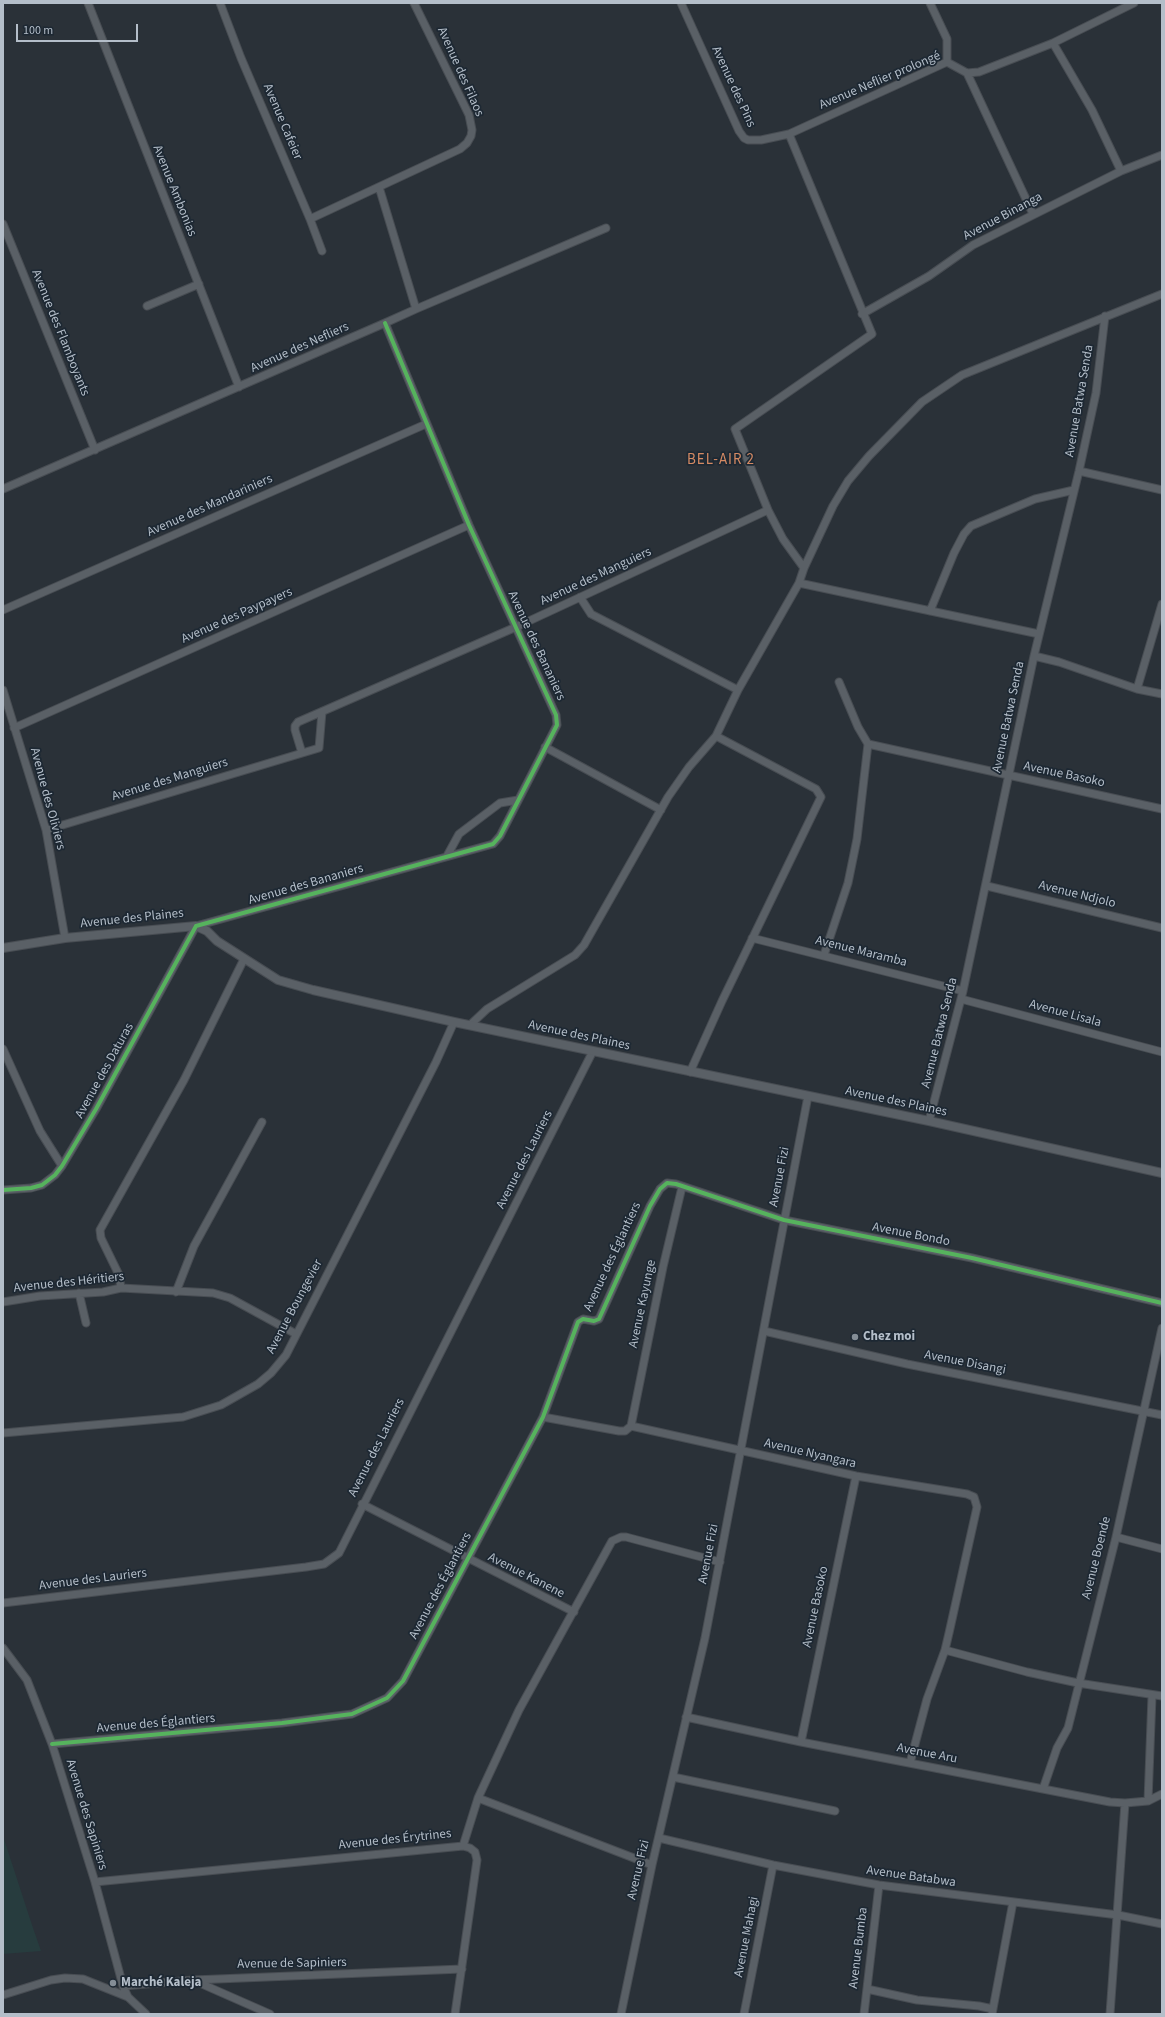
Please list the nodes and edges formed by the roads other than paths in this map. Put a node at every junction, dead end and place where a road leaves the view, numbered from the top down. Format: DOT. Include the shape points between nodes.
graph roads {
  1 [pos="88,3"];
  2 [pos="220,3"];
  3 [pos="414,3"];
  4 [pos="681,3"];
  5 [pos="930,3"];
  6 [pos="1133,3"];
  7 [pos="1053,43"];
  8 [pos="948,62"];
  9 [pos="967,73"];
  10 [pos="789,134"];
  11 [pos="1162,155"];
  12 [pos="1121,171"];
  13 [pos="379,187"];
  14 [pos="1033,214"];
  15 [pos="310,219"];
  16 [pos="3,224"];
  17 [pos="606,228"];
  18 [pos="322,251"];
  19 [pos="199,284"];
  20 [pos="1162,294"];
  21 [pos="147,306"];
  22 [pos="416,309"];
  23 [pos="862,314"];
  24 [pos="1105,316"];
  25 [pos="386,324"];
  26 [pos="239,387"];
  27 [pos="426,424"];
  28 [pos="94,450"];
  29 [pos="1079,471"];
  30 [pos="3,489"];
  31 [pos="1074,490"];
  32 [pos="1162,490"];
  33 [pos="768,510"];
  34 [pos="469,525"];
  35 [pos="804,568"];
  36 [pos="799,583"];
  37 [pos="580,597"];
  38 [pos="1162,604"];
  39 [pos="3,610"];
  40 [pos="930,611"];
  41 [pos="516,627"];
  42 [pos="1039,634"];
  43 [pos="1034,656"];
  44 [pos="839,682"];
  45 [pos="1137,689"];
  46 [pos="3,690"];
  47 [pos="738,690"];
  48 [pos="1162,694"];
  49 [pos="322,712"];
  50 [pos="14,728"];
  51 [pos="716,736"];
  52 [pos="868,744"];
  53 [pos="545,747"];
  54 [pos="302,753"];
  55 [pos="1009,777"];
  56 [pos="518,800"];
  57 [pos="1162,809"];
  58 [pos="661,810"];
  59 [pos="46,830"];
  60 [pos="447,856"];
  61 [pos="987,886"];
  62 [pos="196,926"];
  63 [pos="1162,928"];
  64 [pos="65,938"];
  65 [pos="752,938"];
  66 [pos="3,948"];
  67 [pos="824,955"];
  68 [pos="244,959"];
  69 [pos="963,991"];
  70 [pos="961,999"];
  71 [pos="454,1022"];
  72 [pos="470,1025"];
  73 [pos="3,1049"];
  74 [pos="593,1051"];
  75 [pos="1162,1052"];
  76 [pos="690,1072"];
  77 [pos="808,1096"];
  78 [pos="929,1121"];
  79 [pos="262,1122"];
  80 [pos="62,1166"];
  81 [pos="1162,1173"];
  82 [pos="682,1187"];
  83 [pos="660,1189"];
  84 [pos="3,1190"];
  85 [pos="784,1220"];
  86 [pos="121,1288"];
  87 [pos="176,1292"];
  88 [pos="79,1293"];
  89 [pos="3,1302"];
  90 [pos="1162,1304"];
  91 [pos="86,1323"];
  92 [pos="1162,1328"];
  93 [pos="764,1331"];
  94 [pos="296,1334"];
  95 [pos="1144,1410"];
  96 [pos="1162,1414"];
  97 [pos="543,1416"];
  98 [pos="631,1426"];
  99 [pos="3,1434"];
  100 [pos="740,1451"];
  101 [pos="856,1476"];
  102 [pos="362,1504"];
  103 [pos="1116,1536"];
  104 [pos="1162,1549"];
  105 [pos="468,1557"];
  106 [pos="720,1562"];
  107 [pos="3,1603"];
  108 [pos="574,1612"];
  109 [pos="3,1648"];
  110 [pos="945,1650"];
  111 [pos="1078,1684"];
  112 [pos="1152,1696"];
  113 [pos="1162,1696"];
  114 [pos="686,1717"];
  115 [pos="801,1742"];
  116 [pos="52,1744"];
  117 [pos="910,1763"];
  118 [pos="673,1777"];
  119 [pos="1043,1789"];
  120 [pos="1162,1794"];
  121 [pos="478,1798"];
  122 [pos="1148,1801"];
  123 [pos="1125,1803"];
  124 [pos="835,1811"];
  125 [pos="659,1838"];
  126 [pos="463,1846"];
  127 [pos="652,1865"];
  128 [pos="773,1865"];
  129 [pos="95,1882"];
  130 [pos="879,1885"];
  131 [pos="1013,1902"];
  132 [pos="1118,1915"];
  133 [pos="1162,1924"];
  134 [pos="462,1969"];
  135 [pos="193,1980"];
  136 [pos="123,1986"];
  137 [pos="867,1989"];
  138 [pos="3,1995"];
  139 [pos="128,1997"];
  140 [pos="993,2012"];
  141 [pos="146,2014"];
  142 [pos="270,2014"];
  143 [pos="455,2014"];
  144 [pos="620,2014"];
  145 [pos="744,2014"];
  146 [pos="864,2014"];
  147 [pos="1110,2014"];
  1 -- 19 [label="street, Avenue Ambonias"];
  2 -- 15 [label="street, Avenue Cafeier"];
  3 -- 13 [label="street, Avenue des Filaos" via="469,116 472,130 467,143 460,149"];
  4 -- 10 [label="street, Avenue des Pins" via="741,135 748,140 756,140"];
  5 -- 8 [label="street" via="946,39"];
  6 -- 7 [label="street"];
  7 -- 9 [label="street" via="998,66"];
  7 -- 12 [label="street" via="1092,110"];
  8 -- 9 [label="street, Avenue Neflier prolongé"];
  8 -- 10 [label="street, Avenue Neflier prolongé"];
  9 -- 14 [label="street"];
  10 -- 23 [label="street"];
  11 -- 12 [label="street, Avenue Binanga"];
  12 -- 14 [label="street, Avenue Binanga"];
  13 -- 15 [label="street, Avenue des Filaos"];
  13 -- 22 [label="street"];
  14 -- 23 [label="street, Avenue Binanga" via="973,245 929,276"];
  15 -- 18 [label="street, Avenue Cafeier"];
  16 -- 28 [label="street, Avenue des Flamboyants"];
  17 -- 22 [label="street, Avenue des Nefliers"];
  19 -- 21 [label="street"];
  19 -- 26 [label="street, Avenue Ambonias"];
  20 -- 24 [label="street"];
  22 -- 25 [label="street, Avenue des Nefliers"];
  23 -- 33 [label="street" via="872,335 735,427"];
  24 -- 29 [label="street, Avenue Batwa Senda" via="1096,393"];
  24 -- 35 [label="street" via="969,371 922,402 848,481 833,506"];
  25 -- 26 [label="street, Avenue des Nefliers"];
  25 -- 27 [label="street, Avenue des Bananiers"];
  26 -- 28 [label="street, Avenue des Nefliers"];
  27 -- 34 [label="street, Avenue des Bananiers"];
  27 -- 39 [label="street, Avenue des Mandariniers"];
  28 -- 30 [label="street, Avenue des Nefliers"];
  29 -- 31 [label="street, Avenue Batwa Senda"];
  29 -- 32 [label="street"];
  31 -- 40 [label="street" via="1034,499 970,526 954,553"];
  31 -- 42 [label="street, Avenue Batwa Senda"];
  33 -- 35 [label="street" via="783,539"];
  33 -- 37 [label="street, Avenue des Manguiers"];
  34 -- 41 [label="street, Avenue des Bananiers"];
  34 -- 50 [label="street, Avenue des Paypayers"];
  35 -- 36 [label="street"];
  36 -- 40 [label="street"];
  36 -- 47 [label="street"];
  37 -- 41 [label="street, Avenue des Manguiers"];
  37 -- 47 [label="street" via="591,614"];
  38 -- 45 [label="street"];
  40 -- 42 [label="street"];
  41 -- 49 [label="street, Avenue des Manguiers"];
  41 -- 53 [label="street, Avenue des Bananiers" via="558,719"];
  42 -- 43 [label="street, Avenue Batwa Senda"];
  43 -- 45 [label="street"];
  43 -- 55 [label="street, Avenue Batwa Senda"];
  44 -- 52 [label="street"];
  45 -- 48 [label="street"];
  46 -- 50 [label="street, Avenue des Oliviers"];
  47 -- 51 [label="street"];
  49 -- 54 [label="street, Avenue des Manguiers" via="319,748"];
  49 -- 54 [label="street, Avenue des Manguiers" via="298,722 295,726"];
  50 -- 59 [label="street, Avenue des Oliviers"];
  51 -- 58 [label="street" via="689,767"];
  51 -- 65 [label="street" via="820,793 820,802"];
  52 -- 55 [label="street, Avenue Basoko"];
  52 -- 67 [label="street" via="857,839 848,883"];
  53 -- 56 [label="street, Avenue des Bananiers"];
  53 -- 58 [label="street"];
  54 -- 59 [label="street, Avenue des Manguiers"];
  55 -- 57 [label="street, Avenue Basoko"];
  55 -- 61 [label="street, Avenue Batwa Senda"];
  56 -- 60 [label="street" via="500,803 459,834"];
  56 -- 60 [label="street, Avenue des Bananiers" via="498,840"];
  58 -- 72 [label="street" via="580,950 486,1009"];
  59 -- 64 [label="street, Avenue des Oliviers"];
  60 -- 62 [label="street, Avenue des Bananiers"];
  61 -- 63 [label="street, Avenue Ndjolo"];
  61 -- 69 [label="street, Avenue Batwa Senda"];
  62 -- 64 [label="street, Avenue des Plaines"];
  62 -- 68 [label="street, Avenue des Plaines" via="207,930 217,941"];
  62 -- 80 [label="street, Avenue des Daturas"];
  64 -- 66 [label="street, Avenue des Plaines"];
  65 -- 67 [label="street, Avenue Maramba"];
  65 -- 76 [label="street"];
  67 -- 69 [label="street, Avenue Maramba"];
  68 -- 71 [label="street, Avenue des Plaines" via="278,980"];
  68 -- 86 [label="street" via="184,1080 100,1230 101,1238 119,1275"];
  69 -- 70 [label="street, Avenue Batwa Senda"];
  70 -- 75 [label="street, Avenue Lisala"];
  70 -- 78 [label="street, Avenue Batwa Senda"];
  71 -- 72 [label="street, Avenue des Plaines"];
  71 -- 94 [label="street, Avenue Boungevier" via="436,1062"];
  72 -- 74 [label="street, Avenue des Plaines"];
  73 -- 80 [label="street" via="40,1131"];
  74 -- 76 [label="street, Avenue des Plaines"];
  74 -- 102 [label="street, Avenue des Lauriers" via="475,1287"];
  76 -- 77 [label="street, Avenue des Plaines"];
  77 -- 78 [label="street, Avenue des Plaines"];
  77 -- 85 [label="street, Avenue Fizi"];
  78 -- 81 [label="street, Avenue des Plaines"];
  79 -- 87 [label="street" via="194,1246"];
  80 -- 84 [label="street, Avenue des Daturas" via="42,1185"];
  82 -- 83 [label="street, Avenue Bondo" via="667,1183"];
  82 -- 85 [label="street, Avenue Bondo"];
  82 -- 98 [label="street, Avenue Kayunge"];
  83 -- 97 [label="street, Avenue des Églantiers" via="630,1248 599,1319 594,1321 583,1318 578,1322"];
  85 -- 90 [label="street, Avenue Bondo" via="972,1258"];
  85 -- 93 [label="street, Avenue Fizi"];
  86 -- 87 [label="street, Avenue des Héritiers"];
  86 -- 88 [label="street, Avenue des Héritiers"];
  87 -- 94 [label="street, Avenue des Héritiers" via="213,1293 230,1298"];
  88 -- 89 [label="street, Avenue des Héritiers"];
  88 -- 91 [label="street"];
  92 -- 95 [label="street, Avenue Boende"];
  93 -- 95 [label="street, Avenue Disangi" via="906,1364"];
  93 -- 100 [label="street, Avenue Fizi"];
  94 -- 99 [label="street, Avenue Boungevier" via="286,1355 258,1384 202,1412 183,1417"];
  95 -- 96 [label="street, Avenue Disangi"];
  95 -- 103 [label="street, Avenue Boende"];
  97 -- 98 [label="street" via="619,1431 625,1431"];
  97 -- 105 [label="street, Avenue des Églantiers"];
  98 -- 100 [label="street, Avenue Nyangara"];
  100 -- 101 [label="street, Avenue Nyangara"];
  100 -- 106 [label="street, Avenue Fizi"];
  101 -- 110 [label="street, Avenue Nyangara" via="967,1494 976,1500 977,1507"];
  101 -- 115 [label="street, Avenue Basoko"];
  102 -- 105 [label="street, Avenue Kanene"];
  102 -- 107 [label="street, Avenue des Lauriers" via="339,1553 324,1564"];
  103 -- 104 [label="street"];
  103 -- 111 [label="street, Avenue Boende"];
  105 -- 108 [label="street, Avenue Kanene"];
  105 -- 116 [label="street, Avenue des Églantiers" via="403,1681 379,1703 352,1714 282,1723"];
  106 -- 108 [label="street, Avenue des Érytrines" via="621,1536 608,1547"];
  106 -- 114 [label="street, Avenue Fizi"];
  108 -- 121 [label="street, Avenue des Érytrines" via="519,1710"];
  109 -- 116 [label="street, Avenue des Sapiniers" via="27,1680"];
  110 -- 111 [label="street"];
  110 -- 117 [label="street" via="926,1699"];
  111 -- 112 [label="street"];
  111 -- 119 [label="street, Avenue Boende" via="1067,1732 1057,1748"];
  112 -- 113 [label="street"];
  112 -- 122 [label="street"];
  114 -- 115 [label="street, Avenue Aru"];
  114 -- 118 [label="street, Avenue Fizi"];
  115 -- 117 [label="street, Avenue Aru"];
  116 -- 129 [label="street, Avenue des Sapiniers"];
  117 -- 119 [label="street, Avenue Aru"];
  118 -- 124 [label="street"];
  118 -- 125 [label="street, Avenue Fizi"];
  119 -- 123 [label="street, Avenue Aru"];
  120 -- 122 [label="street, Avenue Aru"];
  121 -- 126 [label="street, Avenue des Érytrines"];
  121 -- 127 [label="street"];
  122 -- 123 [label="street, Avenue Aru"];
  123 -- 132 [label="street"];
  125 -- 127 [label="street, Avenue Fizi"];
  125 -- 128 [label="street, Avenue Batabwa"];
  126 -- 129 [label="street, Avenue des Érytrines"];
  126 -- 134 [label="street" via="476,1852 476,1860"];
  127 -- 144 [label="street, Avenue Fizi"];
  128 -- 130 [label="street, Avenue Batabwa"];
  128 -- 145 [label="street, Avenue Mahagi"];
  129 -- 136 [label="street, Avenue des Sapiniers"];
  130 -- 131 [label="street, Avenue Batabwa"];
  130 -- 137 [label="street, Avenue Bumba"];
  131 -- 132 [label="street, Avenue Batabwa"];
  131 -- 140 [label="street"];
  132 -- 133 [label="street, Avenue Batabwa"];
  132 -- 147 [label="street"];
  134 -- 135 [label="street, Avenue de Sapiniers"];
  134 -- 143 [label="street"];
  135 -- 136 [label="street, Avenue de Sapiniers"];
  135 -- 142 [label="street"];
  136 -- 139 [label="street, Avenue des Sapiniers"];
  137 -- 140 [label="street" via="916,2000 980,2006"];
  137 -- 146 [label="street, Avenue Bumba"];
  138 -- 139 [label="street" via="50,1980 66,1978 83,1979"];
  139 -- 141 [label="street"];
}
